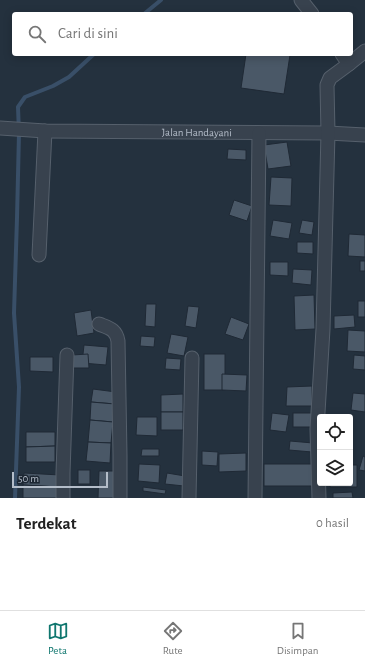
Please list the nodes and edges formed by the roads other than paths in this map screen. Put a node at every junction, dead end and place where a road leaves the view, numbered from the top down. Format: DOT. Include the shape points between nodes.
graph roads {
  1 [pos="301,0"];
  2 [pos="310,12"];
  3 [pos="365,51"];
  4 [pos="353,56"];
  5 [pos="345,59"];
  6 [pos="0,128"];
  7 [pos="45,131"];
  8 [pos="259,133"];
  9 [pos="328,133"];
  10 [pos="365,135"];
  11 [pos="40,255"];
  12 [pos="99,324"];
  13 [pos="67,355"];
  14 [pos="192,358"];
  15 [pos="63,498"];
  16 [pos="120,498"];
  17 [pos="189,498"];
  18 [pos="255,498"];
  19 [pos="319,498"];
  1 -- 2 [label="street"];
  3 -- 4 [label="street"];
  5 -- 9 [label="street" via="327,82"];
  6 -- 7 [label="street, Jalan Handayani"];
  7 -- 8 [label="street, Jalan Handayani"];
  7 -- 11 [label="street"];
  8 -- 9 [label="street, Jalan Handayani"];
  8 -- 18 [label="street"];
  9 -- 10 [label="street, Jalan Handayani"];
  9 -- 19 [label="street" via="323,329 317,429"];
  12 -- 16 [label="street" via="112,330 118,341"];
  13 -- 15 [label="street"];
  14 -- 17 [label="street"];
}
